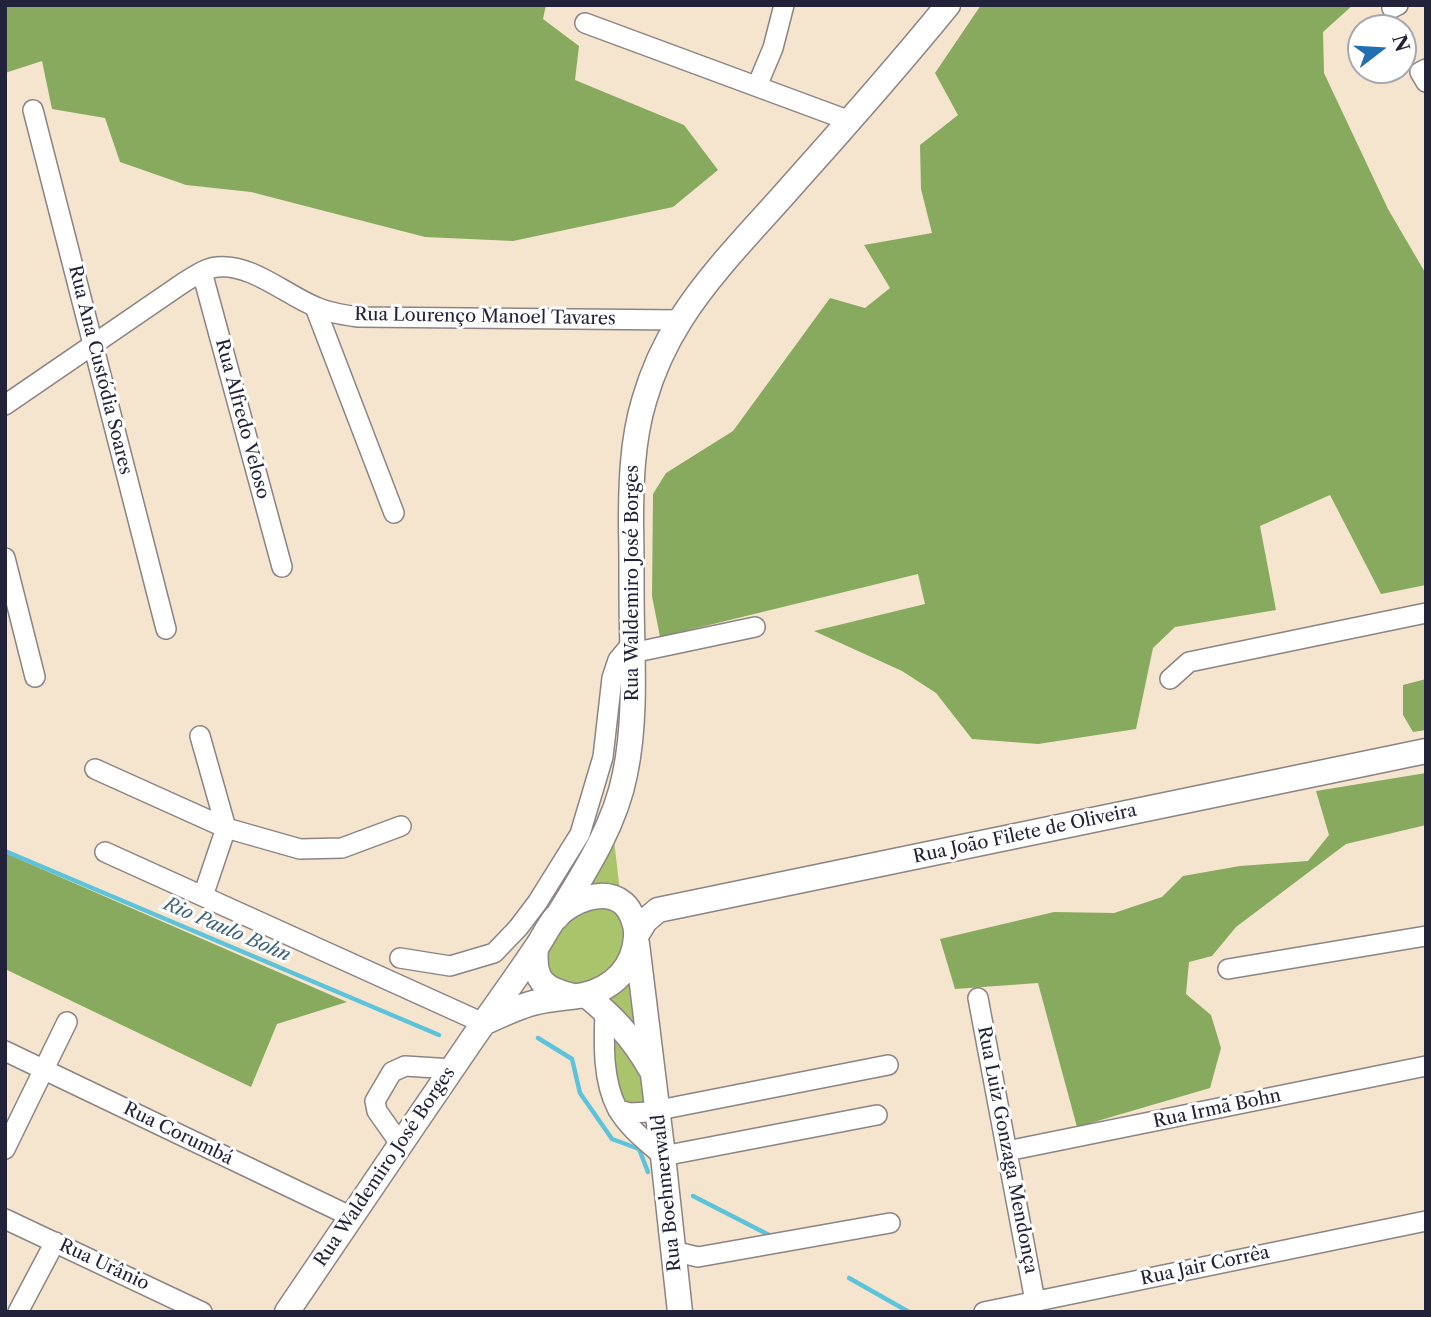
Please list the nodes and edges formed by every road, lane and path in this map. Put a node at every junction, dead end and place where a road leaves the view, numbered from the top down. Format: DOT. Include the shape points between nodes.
graph roads {
  1 [pos="784,5"];
  2 [pos="948,5"];
  3 [pos="585,23"];
  4 [pos="1426,69"];
  5 [pos="1426,82"];
  6 [pos="757,86"];
  7 [pos="33,110"];
  8 [pos="850,121"];
  9 [pos="202,272"];
  10 [pos="315,307"];
  11 [pos="680,320"];
  12 [pos="93,346"];
  13 [pos="5,405"];
  14 [pos="394,513"];
  15 [pos="5,558"];
  16 [pos="282,567"];
  17 [pos="1426,613"];
  18 [pos="754,627"];
  19 [pos="166,629"];
  20 [pos="632,648"];
  21 [pos="35,677"];
  22 [pos="1170,679"];
  23 [pos="200,736"];
  24 [pos="1426,751"];
  25 [pos="95,769"];
  26 [pos="401,826"];
  27 [pos="226,828"];
  28 [pos="105,852"];
  29 [pos="203,896"];
  30 [pos="549,913"];
  31 [pos="518,928"];
  32 [pos="636,936"];
  33 [pos="1426,936"];
  34 [pos="538,945"];
  35 [pos="400,958"];
  36 [pos="1228,970"];
  37 [pos="978,998"];
  38 [pos="588,1000"];
  39 [pos="67,1022"];
  40 [pos="483,1023"];
  41 [pos="5,1051"];
  42 [pos="888,1065"];
  43 [pos="1426,1066"];
  44 [pos="452,1069"];
  45 [pos="44,1070"];
  46 [pos="653,1074"];
  47 [pos="618,1110"];
  48 [pos="658,1110"];
  49 [pos="877,1115"];
  50 [pos="401,1145"];
  51 [pos="5,1149"];
  52 [pos="1007,1152"];
  53 [pos="663,1156"];
  54 [pos="352,1217"];
  55 [pos="5,1219"];
  56 [pos="1426,1221"];
  57 [pos="890,1223"];
  58 [pos="55,1242"];
  59 [pos="674,1262"];
  60 [pos="1035,1301"];
  61 [pos="18,1312"];
  62 [pos="202,1312"];
  63 [pos="287,1312"];
  64 [pos="680,1312"];
  65 [pos="984,1312"];
  1 -- 6 [label="street"];
  2 -- 8 [label="main road, Rua Waldemiro José Borges"];
  3 -- 6 [label="street"];
  4 -- 5 [label="street" via="1420,72"];
  6 -- 8 [label="street"];
  7 -- 12 [label="street, Rua Ana Custódia Soares"];
  8 -- 11 [label="main road, Rua Waldemiro José Borges" via="716,272"];
  9 -- 10 [label="street, Rua Lourenço Manoel Tavares" via="215,267 242,270"];
  9 -- 12 [label="street, Rua Lourenço Manoel Tavares"];
  9 -- 16 [label="street, Rua Alfredo Veloso"];
  10 -- 11 [label="street, Rua Lourenço Manoel Tavares" via="358,317"];
  10 -- 14 [label="street"];
  11 -- 20 [label="main road, Rua Waldemiro José Borges" via="653,373 633,456"];
  12 -- 13 [label="street, Rua Lourenço Manoel Tavares"];
  12 -- 19 [label="street, Rua Ana Custódia Soares"];
  15 -- 21 [label="street"];
  17 -- 22 [label="street" via="1189,662"];
  18 -- 20 [label="street"];
  20 -- 30 [label="main road, Rua Waldemiro José Borges" via="631,730 619,798 594,853"];
  23 -- 27 [label="street"];
  24 -- 32 [label="main road, Rua João Filete de Oliveira" via="658,910"];
  25 -- 27 [label="street"];
  26 -- 27 [label="street" via="342,848 300,849"];
  27 -- 29 [label="street"];
  28 -- 29 [label="street"];
  29 -- 40 [label="street"];
  30 -- 31 [label="street"];
  30 -- 32 [label="main road" via="583,899 609,896 629,910"];
  30 -- 34 [label="main road"];
  31 -- 34 [label="street"];
  31 -- 35 [label="street" via="494,953 450,967"];
  32 -- 38 [label="main road" via="632,958 617,980"];
  32 -- 46 [label="main road, Rua Boehmerwald"];
  33 -- 36 [label="street"];
  34 -- 38 [label="main road" via="535,961 544,984"];
  34 -- 40 [label="main road, Rua Waldemiro José Borges"];
  37 -- 52 [label="street, Rua Luiz Gonzaga Mendonça"];
  38 -- 40 [label="main road" via="533,1003"];
  38 -- 46 [label="main road, Rua Boehmerwald" via="618,1022"];
  38 -- 47 [label="street"];
  39 -- 45 [label="street"];
  40 -- 44 [label="main road, Rua Waldemiro José Borges"];
  41 -- 45 [label="street, Rua Corumbá"];
  42 -- 48 [label="street"];
  43 -- 52 [label="street, Rua Irmã Bohn"];
  44 -- 50 [label="main road, Rua Waldemiro José Borges"];
  44 -- 50 [label="street" via="405,1066 392,1072 375,1101"];
  45 -- 51 [label="street"];
  45 -- 54 [label="street, Rua Corumbá"];
  46 -- 48 [label="main road, Rua Boehmerwald"];
  47 -- 48 [label="street"];
  47 -- 53 [label="street"];
  48 -- 53 [label="main road, Rua Boehmerwald"];
  49 -- 53 [label="street"];
  50 -- 54 [label="main road, Rua Waldemiro José Borges"];
  52 -- 60 [label="street, Rua Luiz Gonzaga Mendonça"];
  53 -- 59 [label="main road, Rua Boehmerwald"];
  54 -- 63 [label="main road, Rua Waldemiro José Borges"];
  55 -- 58 [label="street, Rua Urânio"];
  56 -- 60 [label="street, Rua Jair Corrêa"];
  57 -- 59 [label="street"];
  58 -- 61 [label="street"];
  58 -- 62 [label="street, Rua Urânio"];
  59 -- 64 [label="main road, Rua Boehmerwald"];
  60 -- 65 [label="street, Rua Jair Corrêa"];
}
